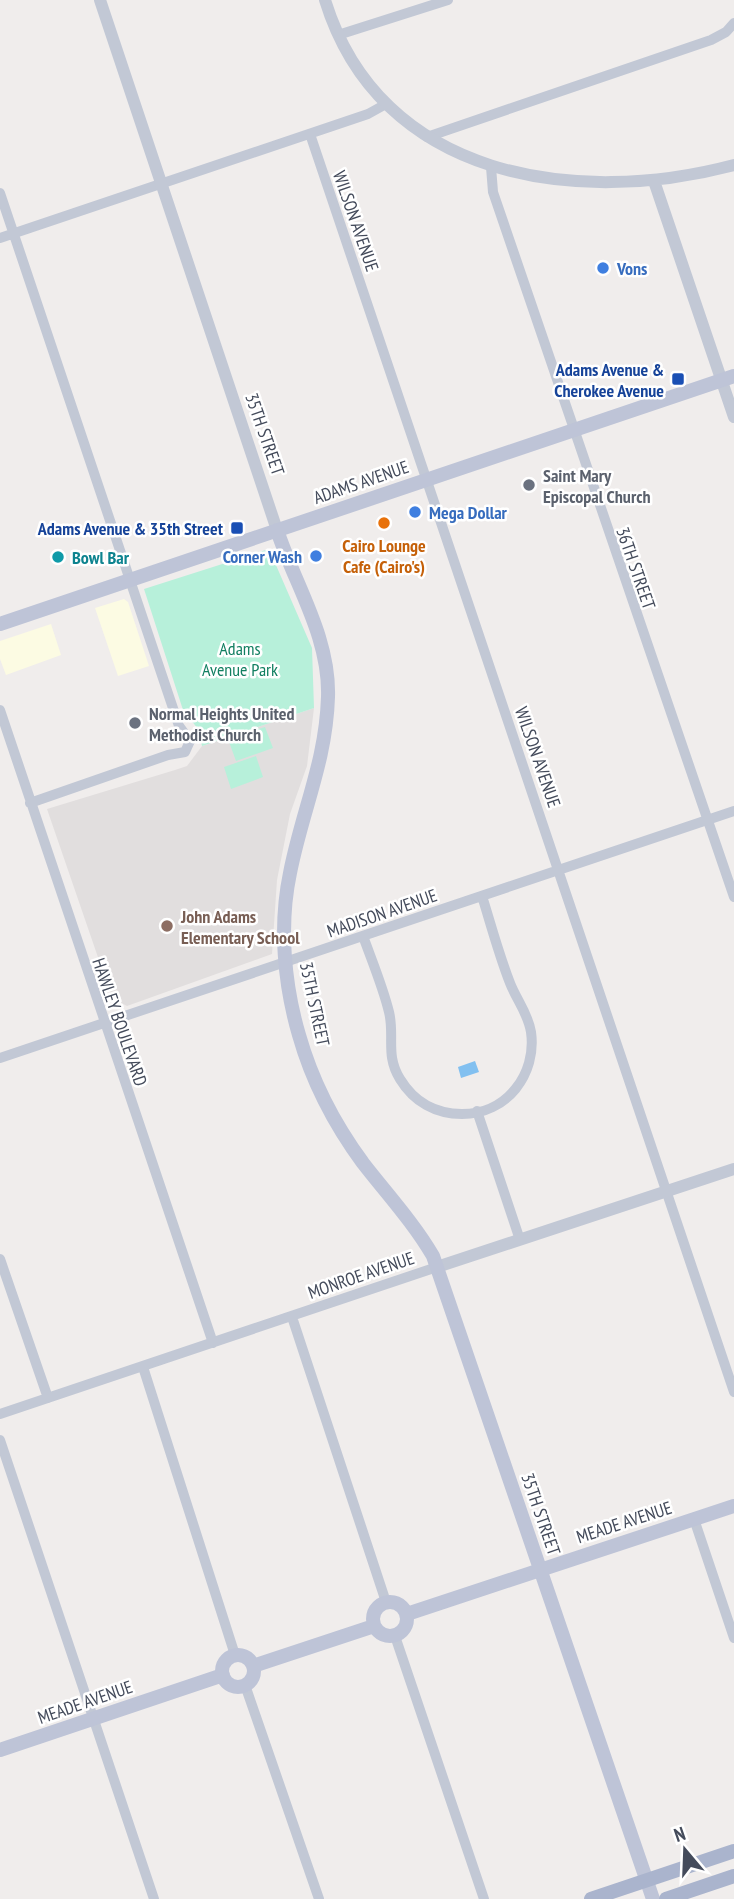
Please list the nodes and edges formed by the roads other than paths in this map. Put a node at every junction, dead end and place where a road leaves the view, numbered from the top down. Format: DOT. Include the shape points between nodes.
graph roads {
  1 [pos="100,0"];
  2 [pos="325,0"];
  3 [pos="448,0"];
  4 [pos="734,23"];
  5 [pos="338,35"];
  6 [pos="386,104"];
  7 [pos="310,134"];
  8 [pos="426,137"];
  9 [pos="734,165"];
  10 [pos="491,167"];
  11 [pos="654,181"];
  12 [pos="161,184"];
  13 [pos="0,193"];
  14 [pos="14,233"];
  15 [pos="0,238"];
  16 [pos="728,378"];
  17 [pos="734,417"];
  18 [pos="573,430"];
  19 [pos="426,480"];
  20 [pos="277,530"];
  21 [pos="130,580"];
  22 [pos="0,624"];
  23 [pos="0,710"];
  24 [pos="30,803"];
  25 [pos="734,811"];
  26 [pos="708,820"];
  27 [pos="560,870"];
  28 [pos="482,896"];
  29 [pos="734,897"];
  30 [pos="363,936"];
  31 [pos="285,962"];
  32 [pos="104,1024"];
  33 [pos="0,1058"];
  34 [pos="477,1111"];
  35 [pos="734,1169"];
  36 [pos="668,1191"];
  37 [pos="520,1240"];
  38 [pos="0,1259"];
  39 [pos="438,1267"];
  40 [pos="292,1317"];
  41 [pos="213,1343"];
  42 [pos="143,1367"];
  43 [pos="734,1392"];
  44 [pos="48,1398"];
  45 [pos="0,1414"];
  46 [pos="0,1440"];
  47 [pos="734,1506"];
  48 [pos="694,1519"];
  49 [pos="540,1570"];
  50 [pos="386,1602"];
  51 [pos="407,1614"];
  52 [pos="374,1626"];
  53 [pos="395,1636"];
  54 [pos="734,1638"];
  55 [pos="235,1655"];
  56 [pos="253,1666"];
  57 [pos="223,1675"];
  58 [pos="246,1685"];
  59 [pos="94,1719"];
  60 [pos="0,1751"];
  61 [pos="734,1851"];
  62 [pos="734,1877"];
  63 [pos="646,1880"];
  64 [pos="154,1899"];
  65 [pos="320,1899"];
  66 [pos="484,1899"];
  67 [pos="591,1899"];
  68 [pos="653,1899"];
  69 [pos="666,1899"];
  1 -- 12 [label="street, 35TH STREET"];
  2 -- 5 [label="street"];
  3 -- 5 [label="street"];
  4 -- 8 [label="street" via="710,40"];
  5 -- 6 [label="street"];
  6 -- 7 [label="street"];
  6 -- 8 [label="street"];
  7 -- 12 [label="street"];
  7 -- 19 [label="street, WILSON AVENUE"];
  8 -- 10 [label="street"];
  9 -- 11 [label="street"];
  10 -- 11 [label="street" via="576,181"];
  10 -- 18 [label="street, 36TH STREET" via="493,192"];
  11 -- 16 [label="street"];
  12 -- 14 [label="street"];
  12 -- 20 [label="street, 35TH STREET"];
  13 -- 14 [label="street"];
  14 -- 15 [label="street"];
  14 -- 21 [label="street"];
  16 -- 17 [label="street"];
  16 -- 18 [label="main road, ADAMS AVENUE"];
  18 -- 19 [label="main road, ADAMS AVENUE"];
  18 -- 26 [label="street, 36TH STREET"];
  19 -- 20 [label="main road, ADAMS AVENUE"];
  19 -- 27 [label="street, WILSON AVENUE"];
  20 -- 21 [label="main road, ADAMS AVENUE"];
  20 -- 31 [label="main road, 35TH STREET" via="309,607 328,694 323,752 289,873"];
  21 -- 22 [label="main road, ADAMS AVENUE"];
  21 -- 24 [label="street" via="179,726 190,741 177,756 168,755"];
  23 -- 24 [label="street, HAWLEY BOULEVARD"];
  24 -- 32 [label="street, HAWLEY BOULEVARD"];
  25 -- 26 [label="street, MADISON AVENUE"];
  26 -- 27 [label="street, MADISON AVENUE"];
  26 -- 29 [label="street, 36TH STREET"];
  27 -- 28 [label="street, MADISON AVENUE"];
  27 -- 36 [label="street, WILSON AVENUE"];
  28 -- 30 [label="street, MADISON AVENUE"];
  28 -- 34 [label="street" via="531,1031 531,1056 523,1083 515,1092 495,1106"];
  30 -- 31 [label="street, MADISON AVENUE"];
  30 -- 34 [label="street" via="389,1012 388,1048 398,1077 414,1098 435,1110"];
  31 -- 32 [label="street, MADISON AVENUE"];
  31 -- 39 [label="main road, 35TH STREET" via="299,1034 330,1110 358,1156 410,1220"];
  32 -- 33 [label="street, MADISON AVENUE"];
  32 -- 41 [label="street, HAWLEY BOULEVARD"];
  34 -- 37 [label="street"];
  35 -- 36 [label="street, MONROE AVENUE"];
  36 -- 37 [label="street, MONROE AVENUE"];
  36 -- 43 [label="street, WILSON AVENUE"];
  37 -- 39 [label="street, MONROE AVENUE"];
  38 -- 44 [label="street"];
  39 -- 40 [label="street, MONROE AVENUE"];
  39 -- 49 [label="main road, 35TH STREET"];
  40 -- 41 [label="street, MONROE AVENUE"];
  40 -- 50 [label="street"];
  41 -- 42 [label="street, MONROE AVENUE"];
  42 -- 44 [label="street, MONROE AVENUE"];
  42 -- 55 [label="street"];
  44 -- 45 [label="street, MONROE AVENUE"];
  46 -- 59 [label="street"];
  47 -- 48 [label="main road, MEADE AVENUE"];
  48 -- 49 [label="main road, MEADE AVENUE"];
  48 -- 54 [label="street"];
  49 -- 51 [label="main road, MEADE AVENUE"];
  49 -- 63 [label="main road, 35TH STREET"];
  50 -- 51 [label="main road" via="398,1603"];
  50 -- 52 [label="main road" via="374,1612"];
  51 -- 53 [label="main road" via="406,1627"];
  52 -- 53 [label="main road" via="380,1634"];
  52 -- 56 [label="main road"];
  53 -- 66 [label="street"];
  55 -- 56 [label="main road" via="245,1656"];
  55 -- 57 [label="main road" via="223,1664"];
  56 -- 58 [label="main road" via="253,1677"];
  57 -- 58 [label="main road" via="234,1686"];
  57 -- 59 [label="main road, MEADE AVENUE"];
  58 -- 65 [label="street"];
  59 -- 60 [label="main road, MEADE AVENUE"];
  59 -- 64 [label="street"];
  61 -- 63 [label="main road"];
  62 -- 69 [label="main road"];
  63 -- 67 [label="main road"];
  63 -- 68 [label="main road, 35TH STREET"];
}
